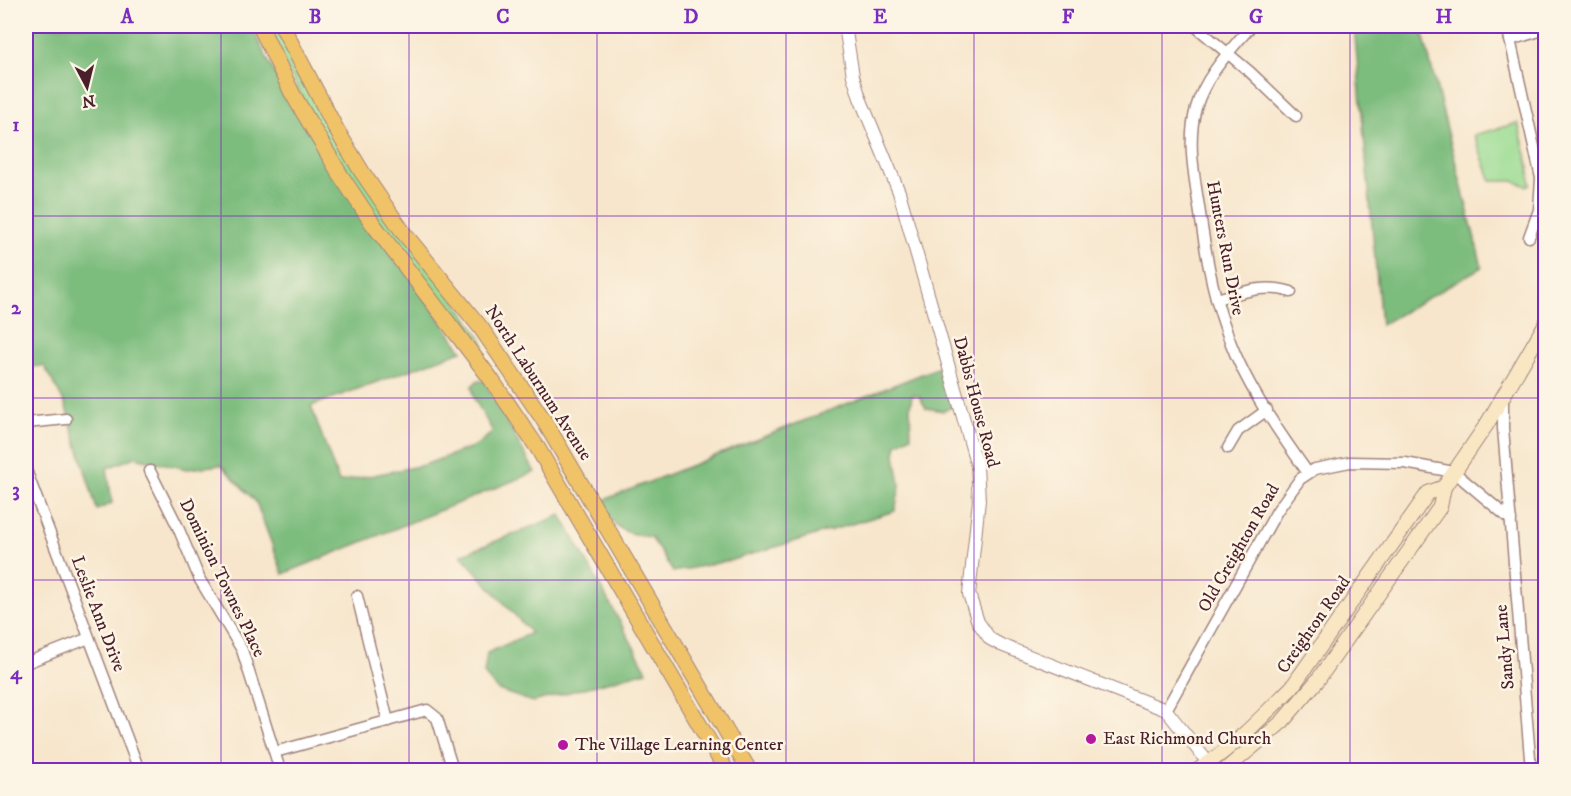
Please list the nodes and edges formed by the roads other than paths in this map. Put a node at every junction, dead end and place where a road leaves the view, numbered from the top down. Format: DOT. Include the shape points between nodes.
graph roads {
  1 [pos="260,26"];
  2 [pos="282,26"];
  3 [pos="845,26"];
  4 [pos="1195,26"];
  5 [pos="1251,26"];
  6 [pos="1507,26"];
  7 [pos="1545,29"];
  8 [pos="1510,40"];
  9 [pos="1228,53"];
  10 [pos="1296,116"];
  11 [pos="1542,162"];
  12 [pos="1529,237"];
  13 [pos="1291,292"];
  14 [pos="1216,299"];
  15 [pos="1545,323"];
  16 [pos="1503,394"];
  17 [pos="1267,410"];
  18 [pos="66,419"];
  19 [pos="26,423"];
  20 [pos="1228,448"];
  21 [pos="26,470"];
  22 [pos="150,471"];
  23 [pos="1454,472"];
  24 [pos="1308,473"];
  25 [pos="1444,487"];
  26 [pos="1511,520"];
  27 [pos="357,596"];
  28 [pos="89,638"];
  29 [pos="26,663"];
  30 [pos="1166,710"];
  31 [pos="388,721"];
  32 [pos="275,752"];
  33 [pos="1207,768"];
  34 [pos="139,771"];
  35 [pos="280,771"];
  36 [pos="453,771"];
  37 [pos="726,771"];
  38 [pos="749,771"];
  39 [pos="1225,771"];
  40 [pos="1531,771"];
  1 -- 37 [label="main road, North Laburnum Avenue" via="347,186 537,447"];
  2 -- 38 [label="main road, North Laburnum Avenue" via="362,172 403,232 477,323 543,419"];
  3 -- 30 [label="street, Dabbs House Road" via="853,76 899,192 976,466 979,500 969,594 978,622 990,639 1001,645"];
  4 -- 9 [label="street"];
  5 -- 9 [label="street, Hunters Run Drive"];
  6 -- 8 [label="street"];
  7 -- 8 [label="street"];
  8 -- 11 [label="street"];
  9 -- 10 [label="street"];
  9 -- 14 [label="street, Hunters Run Drive" via="1204,88 1191,133 1193,170"];
  11 -- 12 [label="street" via="1540,201"];
  13 -- 14 [label="street" via="1272,287"];
  14 -- 17 [label="street, Hunters Run Drive" via="1235,354"];
  15 -- 16 [label="main road, Creighton Road"];
  16 -- 23 [label="main road, Creighton Road"];
  16 -- 26 [label="street, Sandy Lane"];
  17 -- 20 [label="street" via="1238,431"];
  17 -- 24 [label="street, Hunters Run Drive"];
  18 -- 19 [label="street"];
  21 -- 28 [label="street, Leslie Ann Drive"];
  22 -- 32 [label="street, Dominion Townes Place" via="200,580 243,650"];
  23 -- 24 [label="street, Old Creighton Road" via="1405,463 1350,462"];
  23 -- 25 [label="main road, Creighton Road"];
  23 -- 26 [label="street"];
  24 -- 30 [label="street, Old Creighton Road" via="1287,494"];
  25 -- 33 [label="main road, Creighton Road" via="1428,493 1292,687"];
  25 -- 39 [label="main road, Creighton Road" via="1440,507 1317,681 1282,722"];
  26 -- 40 [label="street, Sandy Lane"];
  27 -- 31 [label="street"];
  28 -- 29 [label="street"];
  28 -- 34 [label="street, Leslie Ann Drive"];
  30 -- 33 [label="street, Dabbs House Road"];
  31 -- 32 [label="street"];
  31 -- 36 [label="street" via="426,710 437,718"];
  32 -- 35 [label="street, Dominion Townes Place"];
}
